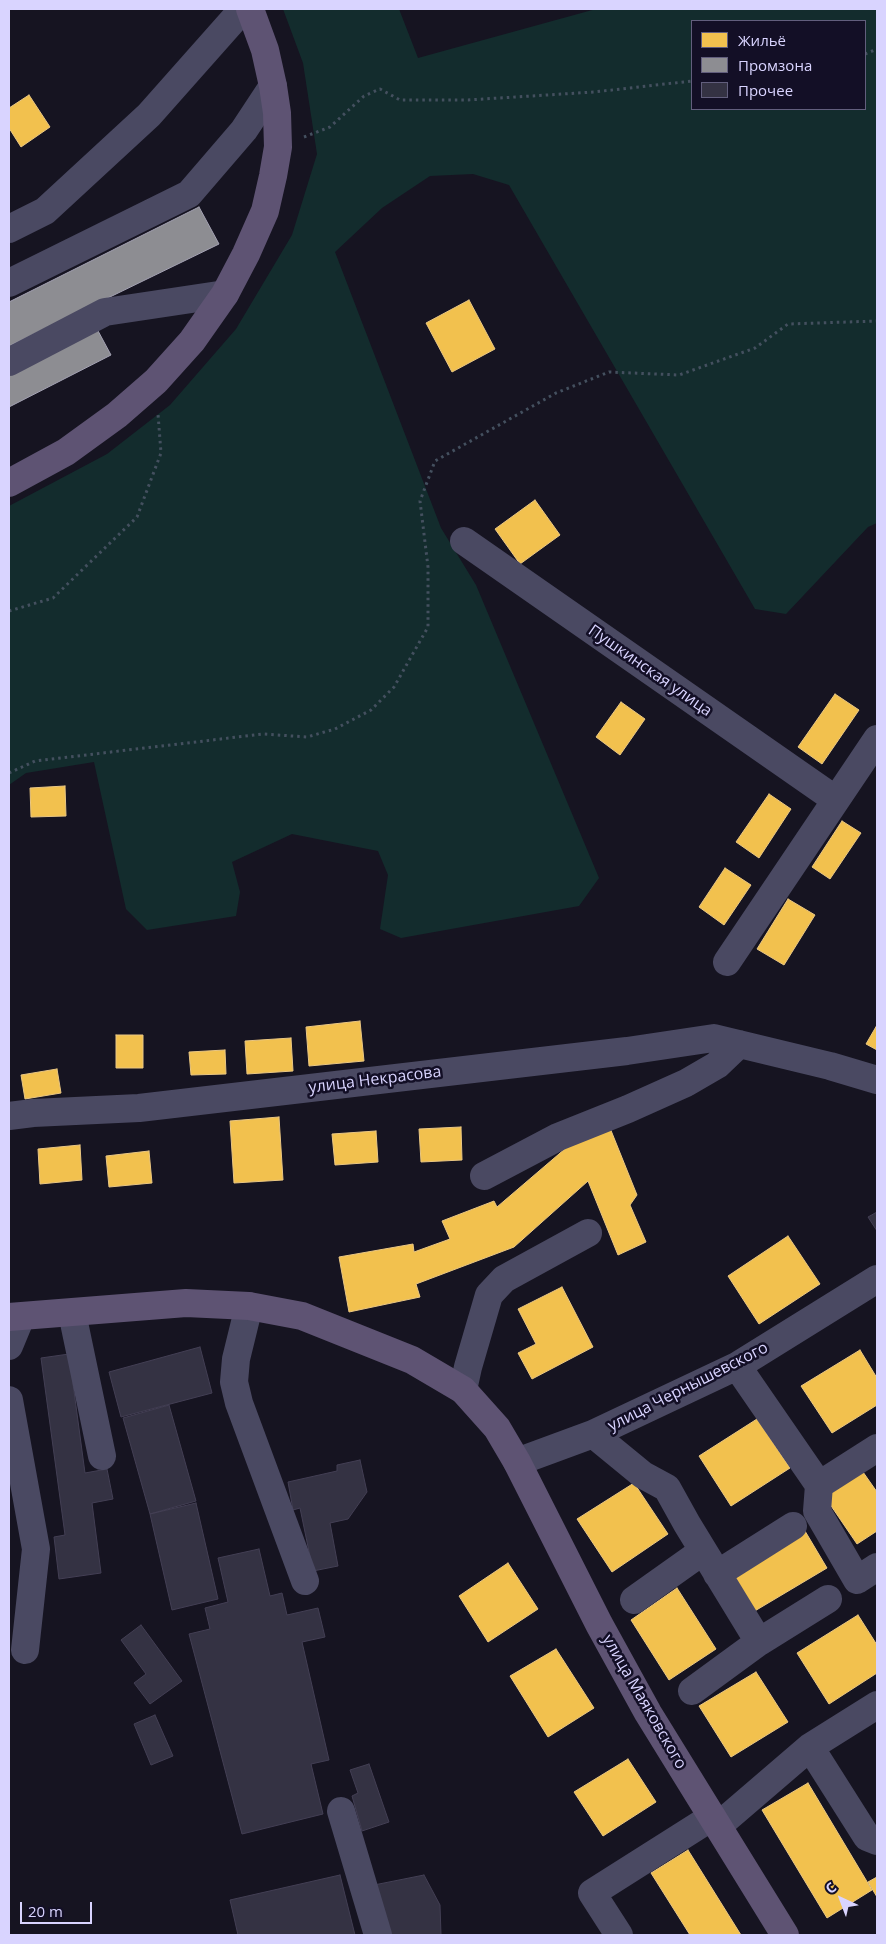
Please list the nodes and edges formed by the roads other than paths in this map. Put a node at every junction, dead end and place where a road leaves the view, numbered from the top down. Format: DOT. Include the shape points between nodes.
graph roads {
  1 [pos="243,9"];
  2 [pos="250,9"];
  3 [pos="273,86"];
  4 [pos="9,229"];
  5 [pos="9,283"];
  6 [pos="225,294"];
  7 [pos="9,362"];
  8 [pos="9,483"];
  9 [pos="464,542"];
  10 [pos="877,740"];
  11 [pos="836,800"];
  12 [pos="727,962"];
  13 [pos="739,1044"];
  14 [pos="877,1080"];
  15 [pos="9,1116"];
  16 [pos="484,1176"];
  17 [pos="588,1233"];
  18 [pos="877,1279"];
  19 [pos="249,1306"];
  20 [pos="72,1313"];
  21 [pos="15,1317"];
  22 [pos="9,1346"];
  23 [pos="737,1366"];
  24 [pos="463,1390"];
  25 [pos="9,1400"];
  26 [pos="593,1434"];
  27 [pos="877,1448"];
  28 [pos="102,1456"];
  29 [pos="517,1462"];
  30 [pos="818,1485"];
  31 [pos="793,1526"];
  32 [pos="703,1551"];
  33 [pos="877,1567"];
  34 [pos="717,1574"];
  35 [pos="305,1581"];
  36 [pos="828,1599"];
  37 [pos="634,1600"];
  38 [pos="759,1642"];
  39 [pos="25,1650"];
  40 [pos="692,1691"];
  41 [pos="877,1705"];
  42 [pos="810,1747"];
  43 [pos="341,1811"];
  44 [pos="715,1822"];
  45 [pos="877,1841"];
  46 [pos="378,1935"];
  47 [pos="619,1935"];
  48 [pos="785,1935"];
  1 -- 4 [label="street" via="149,115 45,211"];
  2 -- 3 [label="main road" via="265,50"];
  3 -- 5 [label="street" via="244,130 189,194"];
  3 -- 6 [label="main road" via="278,113 274,176 265,211"];
  6 -- 7 [label="street" via="105,312"];
  6 -- 8 [label="main road" via="192,341 156,381 66,452"];
  9 -- 11 [label="street, Пушкинская улица"];
  10 -- 11 [label="street"];
  11 -- 12 [label="street"];
  13 -- 14 [label="street"];
  13 -- 15 [label="street, улица Некрасова" via="714,1038 139,1108"];
  13 -- 16 [label="street" via="717,1065 686,1082 558,1137"];
  17 -- 24 [label="street" via="504,1279 489,1295"];
  18 -- 23 [label="street, улица Чернышевского"];
  19 -- 20 [label="main road, улица Маяковского" via="186,1303"];
  19 -- 24 [label="main road, улица Маяковского" via="302,1316 412,1360"];
  19 -- 35 [label="street" via="234,1382"];
  20 -- 21 [label="main road, улица Маяковского"];
  20 -- 28 [label="street"];
  21 -- 22 [label="street"];
  23 -- 26 [label="street, улица Чернышевского"];
  23 -- 30 [label="street"];
  24 -- 29 [label="main road, улица Маяковского" via="497,1428"];
  25 -- 39 [label="street" via="36,1549"];
  26 -- 29 [label="street, улица Чернышевского"];
  26 -- 32 [label="street" via="643,1475 667,1488"];
  27 -- 30 [label="street"];
  29 -- 44 [label="main road, улица Маяковского" via="639,1697"];
  30 -- 33 [label="street" via="817,1511 857,1580"];
  31 -- 34 [label="street"];
  32 -- 34 [label="street"];
  32 -- 37 [label="street"];
  34 -- 38 [label="street"];
  36 -- 38 [label="street"];
  38 -- 40 [label="street"];
  41 -- 42 [label="street"];
  42 -- 44 [label="street"];
  42 -- 45 [label="street" via="867,1838"];
  43 -- 46 [label="street"];
  44 -- 47 [label="street" via="592,1894"];
  44 -- 48 [label="main road, улица Маяковского"];
}
